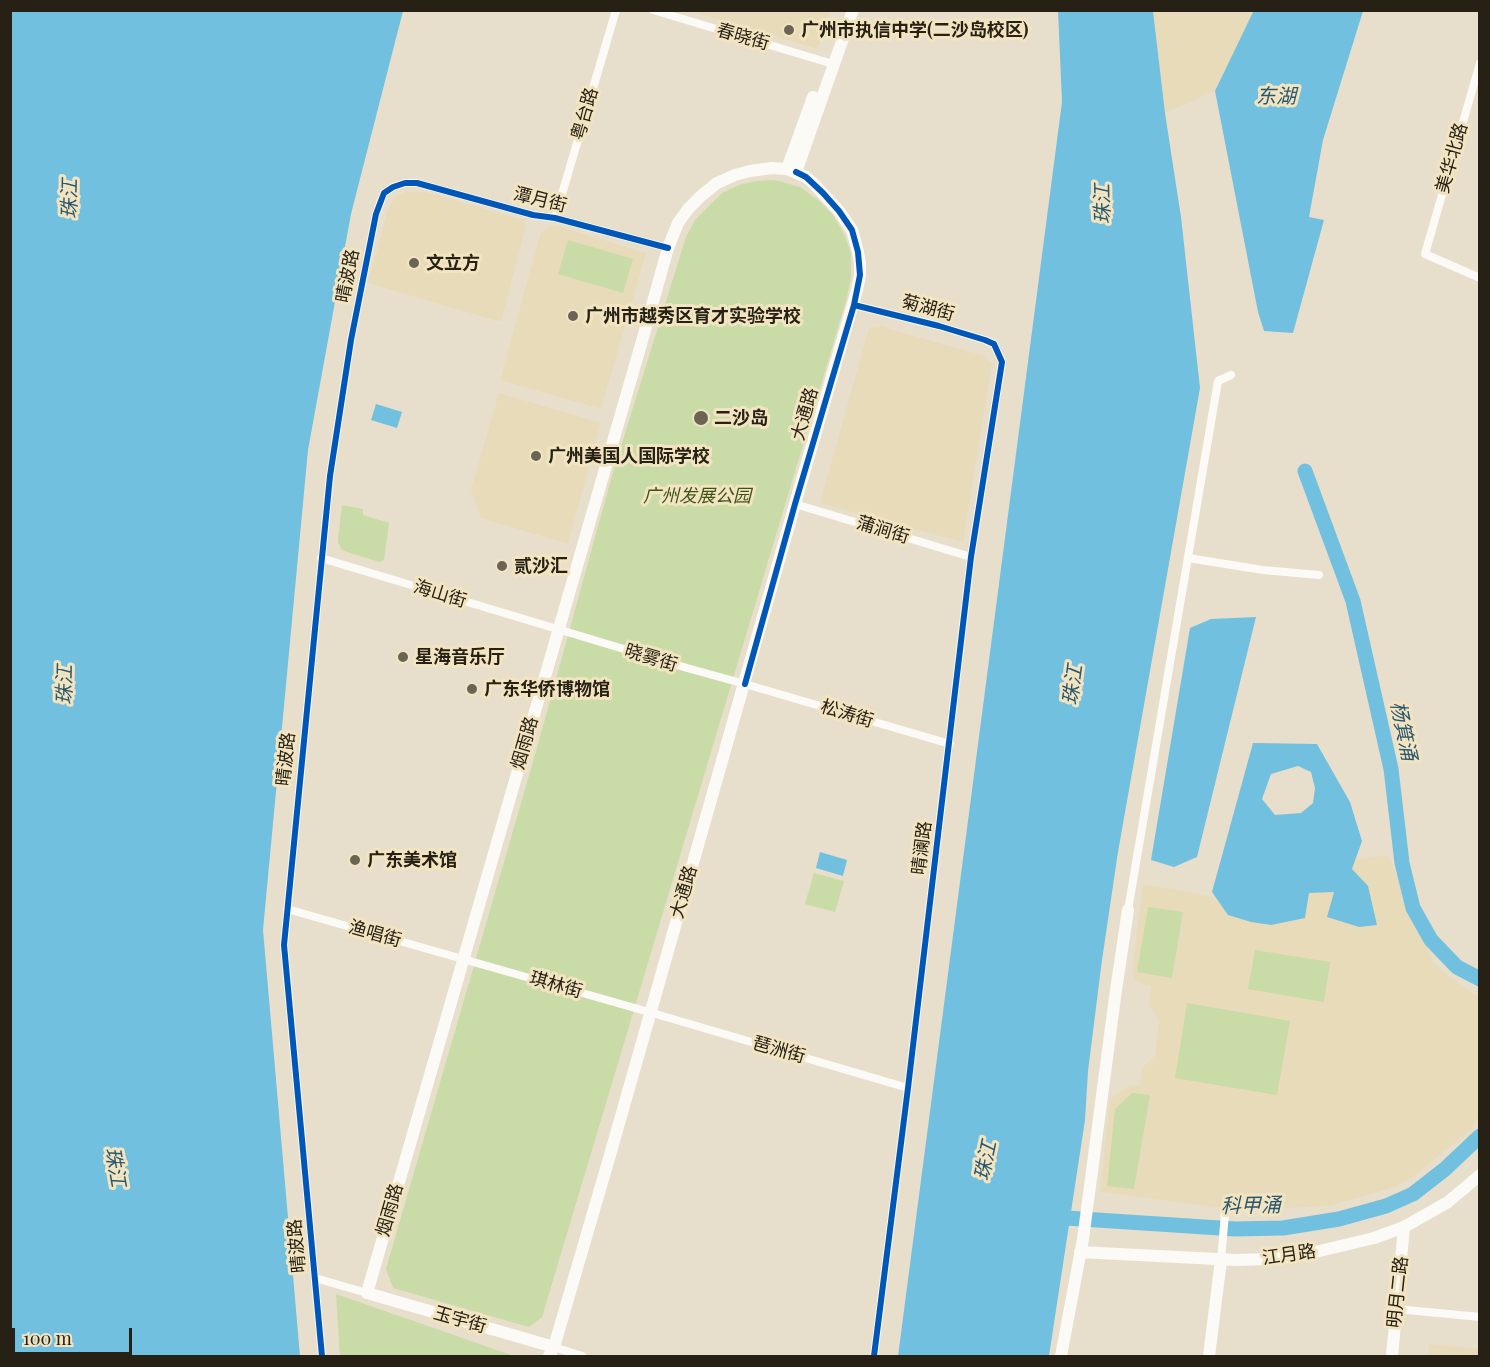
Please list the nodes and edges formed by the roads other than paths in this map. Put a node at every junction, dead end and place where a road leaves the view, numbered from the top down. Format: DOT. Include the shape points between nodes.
graph roads {
  1 [pos="616,10"];
  2 [pos="653,10"];
  3 [pos="844,10"];
  4 [pos="853,10"];
  5 [pos="830,63"];
  6 [pos="1479,63"];
  7 [pos="791,170"];
  8 [pos="405,183"];
  9 [pos="555,218"];
  10 [pos="668,248"];
  11 [pos="1479,278"];
  12 [pos="854,305"];
  13 [pos="994,344"];
  14 [pos="1231,375"];
  15 [pos="795,504"];
  16 [pos="971,557"];
  17 [pos="321,558"];
  18 [pos="1188,558"];
  19 [pos="1319,574"];
  20 [pos="559,630"];
  21 [pos="745,684"];
  22 [pos="950,744"];
  23 [pos="287,909"];
  24 [pos="1128,910"];
  25 [pos="464,958"];
  26 [pos="649,1012"];
  27 [pos="908,1088"];
  28 [pos="1479,1175"];
  29 [pos="1226,1202"];
  30 [pos="1404,1227"];
  31 [pos="1080,1252"];
  32 [pos="1221,1260"];
  33 [pos="315,1278"];
  34 [pos="367,1293"];
  35 [pos="1396,1309"];
  36 [pos="1479,1317"];
  37 [pos="552,1353"];
  38 [pos="322,1356"];
  39 [pos="582,1356"];
  40 [pos="874,1356"];
  41 [pos="1061,1356"];
  42 [pos="1209,1356"];
  43 [pos="1392,1356"];
  1 -- 9 [label="street, 粤台路"];
  2 -- 5 [label="street, 春晓街"];
  3 -- 5 [label="main road"];
  4 -- 5 [label="main road"];
  5 -- 7 [label="main road"];
  6 -- 11 [label="street, 美华北路" via="1425,254"];
  7 -- 10 [label="main road, 烟雨路" via="750,171 717,183 688,209"];
  7 -- 12 [label="main road, 大通路" via="806,177 823,193 852,230 860,263"];
  8 -- 9 [label="street, 潭月街"];
  8 -- 17 [label="street, 晴波路" via="384,193 376,214 351,340"];
  9 -- 10 [label="street, 潭月街"];
  10 -- 20 [label="main road, 烟雨路"];
  12 -- 13 [label="street, 菊湖街"];
  12 -- 15 [label="main road, 大通路"];
  13 -- 16 [label="street, 晴澜路" via="1002,362"];
  14 -- 18 [label="street" via="1218,381"];
  15 -- 16 [label="street, 蒲涧街"];
  15 -- 21 [label="main road, 大通路"];
  16 -- 22 [label="street, 晴澜路"];
  17 -- 20 [label="street, 海山街"];
  17 -- 23 [label="street, 晴波路"];
  18 -- 19 [label="street"];
  18 -- 24 [label="street"];
  20 -- 21 [label="street, 晓雾街"];
  20 -- 25 [label="main road, 烟雨路"];
  21 -- 22 [label="street, 松涛街"];
  21 -- 26 [label="main road, 大通路"];
  22 -- 27 [label="street, 晴澜路"];
  23 -- 25 [label="street, 渔唱街"];
  23 -- 33 [label="street, 晴波路" via="284,945"];
  24 -- 31 [label="main road"];
  25 -- 26 [label="street, 琪林街"];
  25 -- 34 [label="main road, 烟雨路"];
  26 -- 27 [label="street, 琶洲街"];
  26 -- 37 [label="main road, 大通路"];
  27 -- 40 [label="street, 晴澜路"];
  28 -- 30 [label="main road, 江月路" via="1448,1202"];
  29 -- 32 [label="street"];
  30 -- 32 [label="main road, 江月路" via="1307,1254"];
  30 -- 35 [label="main road, 明月二路"];
  31 -- 32 [label="main road, 江月路"];
  31 -- 41 [label="main road"];
  32 -- 42 [label="main road"];
  33 -- 34 [label="street"];
  33 -- 38 [label="street, 晴波路"];
  34 -- 37 [label="main road, 玉宇街"];
  35 -- 36 [label="street"];
  35 -- 43 [label="main road, 明月二路"];
  37 -- 39 [label="street"];
}
